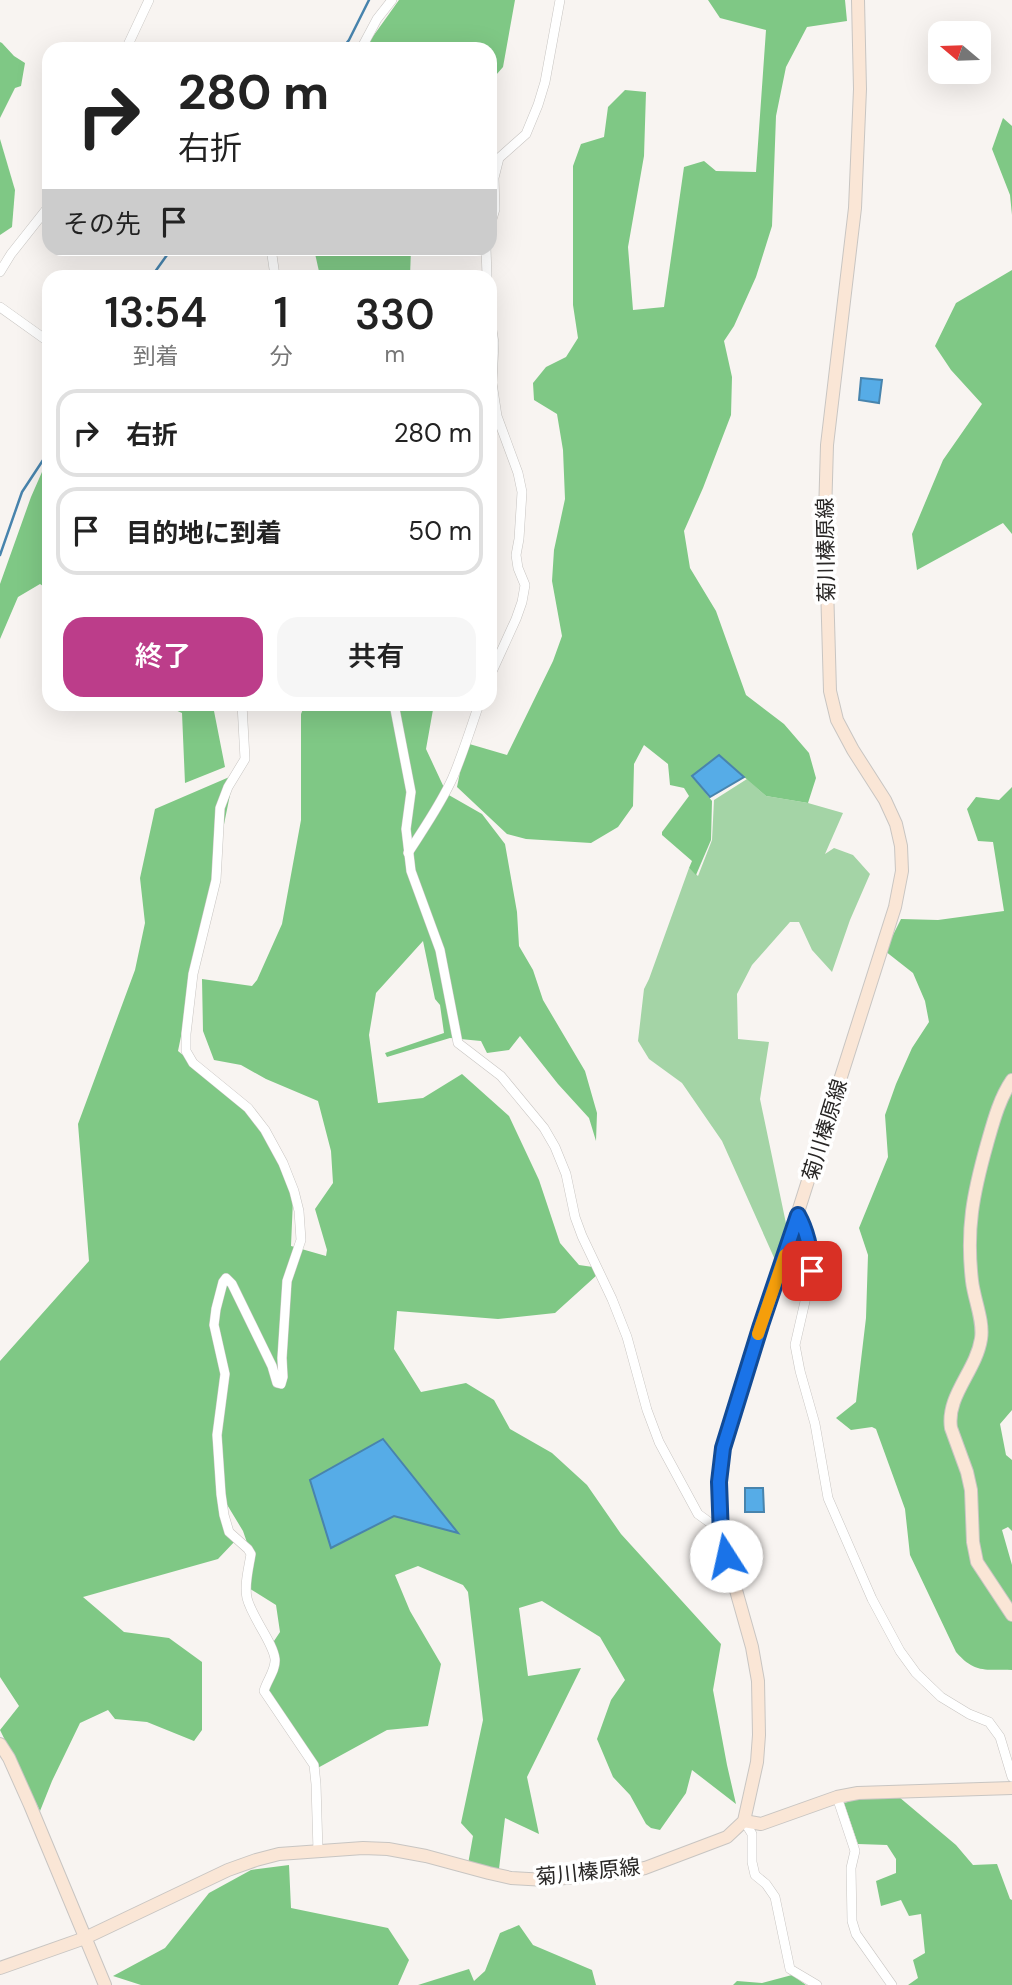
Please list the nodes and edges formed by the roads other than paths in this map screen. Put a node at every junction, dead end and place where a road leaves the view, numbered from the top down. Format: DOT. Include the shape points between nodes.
graph roads {
  1 [pos="149,0"];
  2 [pos="392,0"];
  3 [pos="560,0"];
  4 [pos="858,0"];
  5 [pos="129,42"];
  6 [pos="365,42"];
  7 [pos="497,166"];
  8 [pos="42,215"];
  9 [pos="0,272"];
  10 [pos="0,307"];
  11 [pos="42,337"];
  12 [pos="497,416"];
  13 [pos="497,661"];
  14 [pos="242,711"];
  15 [pos="395,711"];
  16 [pos="477,711"];
  17 [pos="408,853"];
  18 [pos="1012,1080"];
  19 [pos="798,1215"];
  20 [pos="720,1530"];
  21 [pos="1012,1615"];
  22 [pos="0,1744"];
  23 [pos="1012,1777"];
  24 [pos="1012,1788"];
  25 [pos="837,1797"];
  26 [pos="744,1821"];
  27 [pos="318,1851"];
  28 [pos="85,1938"];
  29 [pos="0,1968"];
  30 [pos="105,1985"];
  31 [pos="817,1985"];
  32 [pos="892,1985"];
  1 -- 5 [label="street"];
  2 -- 6 [label="street"];
  3 -- 7 [label="street" via="538,105 526,134 499,158"];
  4 -- 19 [label="main road, 菊川榛原線" via="855,208 827,445 830,691 837,720 896,824 902,872"];
  8 -- 9 [label="street"];
  10 -- 11 [label="street"];
  12 -- 13 [label="street" via="523,492 516,555 524,585 516,619"];
  14 -- 27 [label="street" via="245,759 220,808 216,880 193,974 186,1051 193,1063 248,1108 265,1130 283,1163 299,1210 301,1240 287,1281 281,1384 232,1284 226,1278 223,1282 215,1325 225,1374 218,1436 224,1515 229,1532 251,1554 246,1595 275,1656 275,1668 264,1690 314,1765"];
  15 -- 17 [label="street" via="411,792"];
  16 -- 17 [label="street" via="453,778"];
  17 -- 20 [label="street" via="440,950 458,1043 501,1076 555,1147 578,1227 627,1337 659,1441 698,1514"];
  18 -- 21 [label="main road" via="991,1129 970,1215 972,1283 981,1339 952,1403 950,1421 971,1490 977,1562"];
  19 -- 20 [label="main road, 菊川榛原線" via="723,1448"];
  19 -- 23 [label="street" via="805,1227 812,1271 795,1345 831,1504 900,1651 941,1696 989,1723 1000,1737"];
  20 -- 26 [label="main road, 菊川榛原線" via="758,1681 757,1762"];
  22 -- 28 [label="main road"];
  24 -- 25 [label="main road"];
  25 -- 26 [label="main road" via="761,1824"];
  25 -- 32 [label="street" via="855,1851 850,1868 856,1934"];
  26 -- 27 [label="main road, 菊川榛原線" via="727,1837 645,1868 546,1880 500,1875 388,1849"];
  26 -- 31 [label="street" via="752,1834 755,1875 775,1897 790,1969"];
  27 -- 28 [label="main road, 菊川榛原線" via="246,1863"];
  28 -- 29 [label="main road, 菊川榛原線"];
  28 -- 30 [label="main road"];
}
